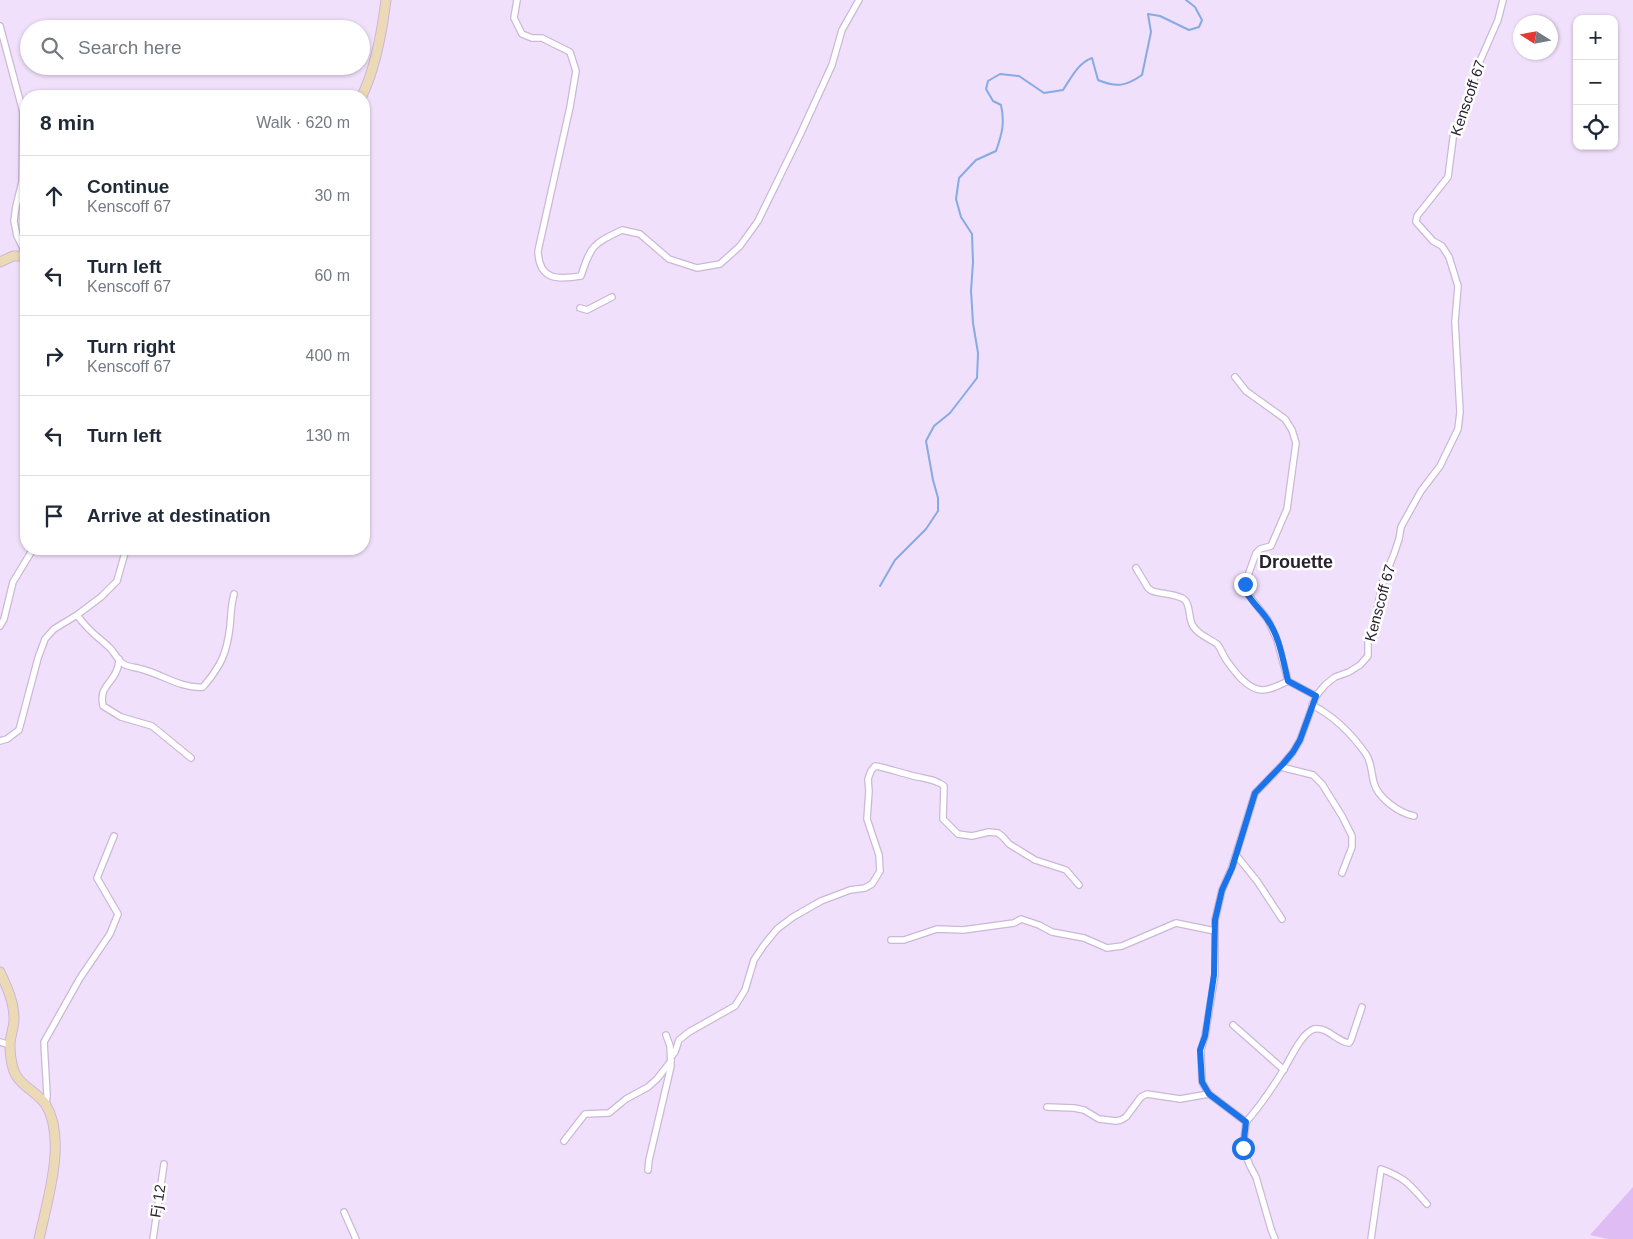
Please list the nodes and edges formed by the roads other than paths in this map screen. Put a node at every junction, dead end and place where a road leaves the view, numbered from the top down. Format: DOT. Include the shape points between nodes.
graph roads {
  1 [pos="386,0"];
  2 [pos="517,0"];
  3 [pos="859,0"];
  4 [pos="1504,0"];
  5 [pos="0,26"];
  6 [pos="370,75"];
  7 [pos="370,75"];
  8 [pos="365,90"];
  9 [pos="20,101"];
  10 [pos="20,190"];
  11 [pos="20,242"];
  12 [pos="20,255"];
  13 [pos="0,262"];
  14 [pos="612,297"];
  15 [pos="580,308"];
  16 [pos="1235,377"];
  17 [pos="29,555"];
  18 [pos="124,555"];
  19 [pos="1136,568"];
  20 [pos="234,594"];
  21 [pos="77,615"];
  22 [pos="0,626"];
  23 [pos="119,659"];
  24 [pos="1288,681"];
  25 [pos="1316,696"];
  26 [pos="1312,705"];
  27 [pos="0,741"];
  28 [pos="191,758"];
  29 [pos="1281,767"];
  30 [pos="1414,816"];
  31 [pos="114,836"];
  32 [pos="1236,855"];
  33 [pos="1342,873"];
  34 [pos="1079,885"];
  35 [pos="1282,918"];
  36 [pos="1215,931"];
  37 [pos="891,940"];
  38 [pos="0,972"];
  39 [pos="1362,1008"];
  40 [pos="1233,1026"];
  41 [pos="666,1035"];
  42 [pos="0,1042"];
  43 [pos="10,1044"];
  44 [pos="671,1059"];
  45 [pos="1284,1070"];
  46 [pos="1209,1094"];
  47 [pos="46,1105"];
  48 [pos="1047,1107"];
  49 [pos="1246,1122"];
  50 [pos="564,1141"];
  51 [pos="164,1164"];
  52 [pos="648,1170"];
  53 [pos="1427,1204"];
  54 [pos="344,1212"];
  55 [pos="39,1239"];
  56 [pos="152,1239"];
  57 [pos="356,1239"];
  58 [pos="1275,1239"];
  59 [pos="1371,1239"];
  1 -- 7 [label="street" via="382,31"];
  2 -- 3 [label="street" via="514,18 522,34 542,38 570,52 576,71 538,251 542,270 556,278 567,279 581,276 598,241 622,230 640,234 669,259 697,268 720,264 740,246 758,221 832,65 842,30"];
  4 -- 25 [label="street, Kenscoff 67" via="1454,131 1448,177 1416,222 1450,257 1458,286 1455,322 1458,429 1440,466 1421,491 1401,527 1368,636 1368,656 1349,672 1335,677"];
  5 -- 9 [label="street"];
  6 -- 8 [label="street"];
  10 -- 11 [label="street" via="14,221"];
  12 -- 13 [label="street"];
  14 -- 15 [label="street" via="587,310"];
  16 -- 24 [label="street" via="1246,391 1284,419 1296,442 1287,509 1271,546 1256,552 1245,584 1247,593 1268,620 1277,640"];
  17 -- 22 [label="street" via="13,582"];
  18 -- 21 [label="street" via="117,581"];
  19 -- 24 [label="street" via="1152,591 1186,601 1194,628 1219,646 1226,660 1250,686 1262,690"];
  20 -- 23 [label="street" via="227,647 216,674 203,686 194,688 169,680 127,666"];
  21 -- 23 [label="street"];
  21 -- 27 [label="street" via="54,629 45,639 19,730"];
  23 -- 28 [label="street" via="116,673 104,689 103,706 121,717 152,726"];
  24 -- 25 [label="street"];
  25 -- 26 [label="street, Kenscoff 67"];
  26 -- 29 [label="street, Kenscoff 67" via="1300,740"];
  26 -- 30 [label="street" via="1339,723 1367,755 1375,786 1383,797 1392,806"];
  29 -- 32 [label="street, Kenscoff 67" via="1255,793"];
  29 -- 33 [label="street" via="1313,775 1342,816 1352,836 1352,847"];
  31 -- 47 [label="street" via="97,878 118,914 110,934 80,978 44,1042"];
  32 -- 35 [label="street"];
  32 -- 36 [label="street, Kenscoff 67" via="1222,890"];
  34 -- 44 [label="street" via="1066,870 1035,860 998,833 958,834 943,819 944,786 936,779 875,766 868,779 867,819 879,855 880,871 872,884 821,901 777,929 754,960 745,990 735,1006 679,1040"];
  36 -- 37 [label="street" via="1176,923 1122,946 1107,948 1021,919 1014,923 963,930 937,929 904,940"];
  36 -- 46 [label="street, Kenscoff 67" via="1214,975 1200,1050 1202,1082"];
  38 -- 43 [label="street" via="10,994 14,1019"];
  39 -- 45 [label="street" via="1350,1042 1345,1043 1328,1032 1314,1029 1301,1040"];
  40 -- 45 [label="street"];
  41 -- 44 [label="street"];
  42 -- 43 [label="street"];
  43 -- 47 [label="street" via="13,1070"];
  44 -- 50 [label="street" via="648,1087 609,1113 585,1114"];
  44 -- 52 [label="street"];
  45 -- 49 [label="street"];
  46 -- 48 [label="street" via="1180,1099 1147,1094 1126,1117 1116,1121 1099,1118 1084,1110"];
  46 -- 49 [label="street"];
  47 -- 55 [label="street" via="55,1130 56,1157"];
  49 -- 58 [label="street" via="1243,1148 1256,1177"];
  51 -- 56 [label="street, Fj 12"];
  53 -- 59 [label="street" via="1398,1175 1381,1169"];
  54 -- 57 [label="street"];
}
